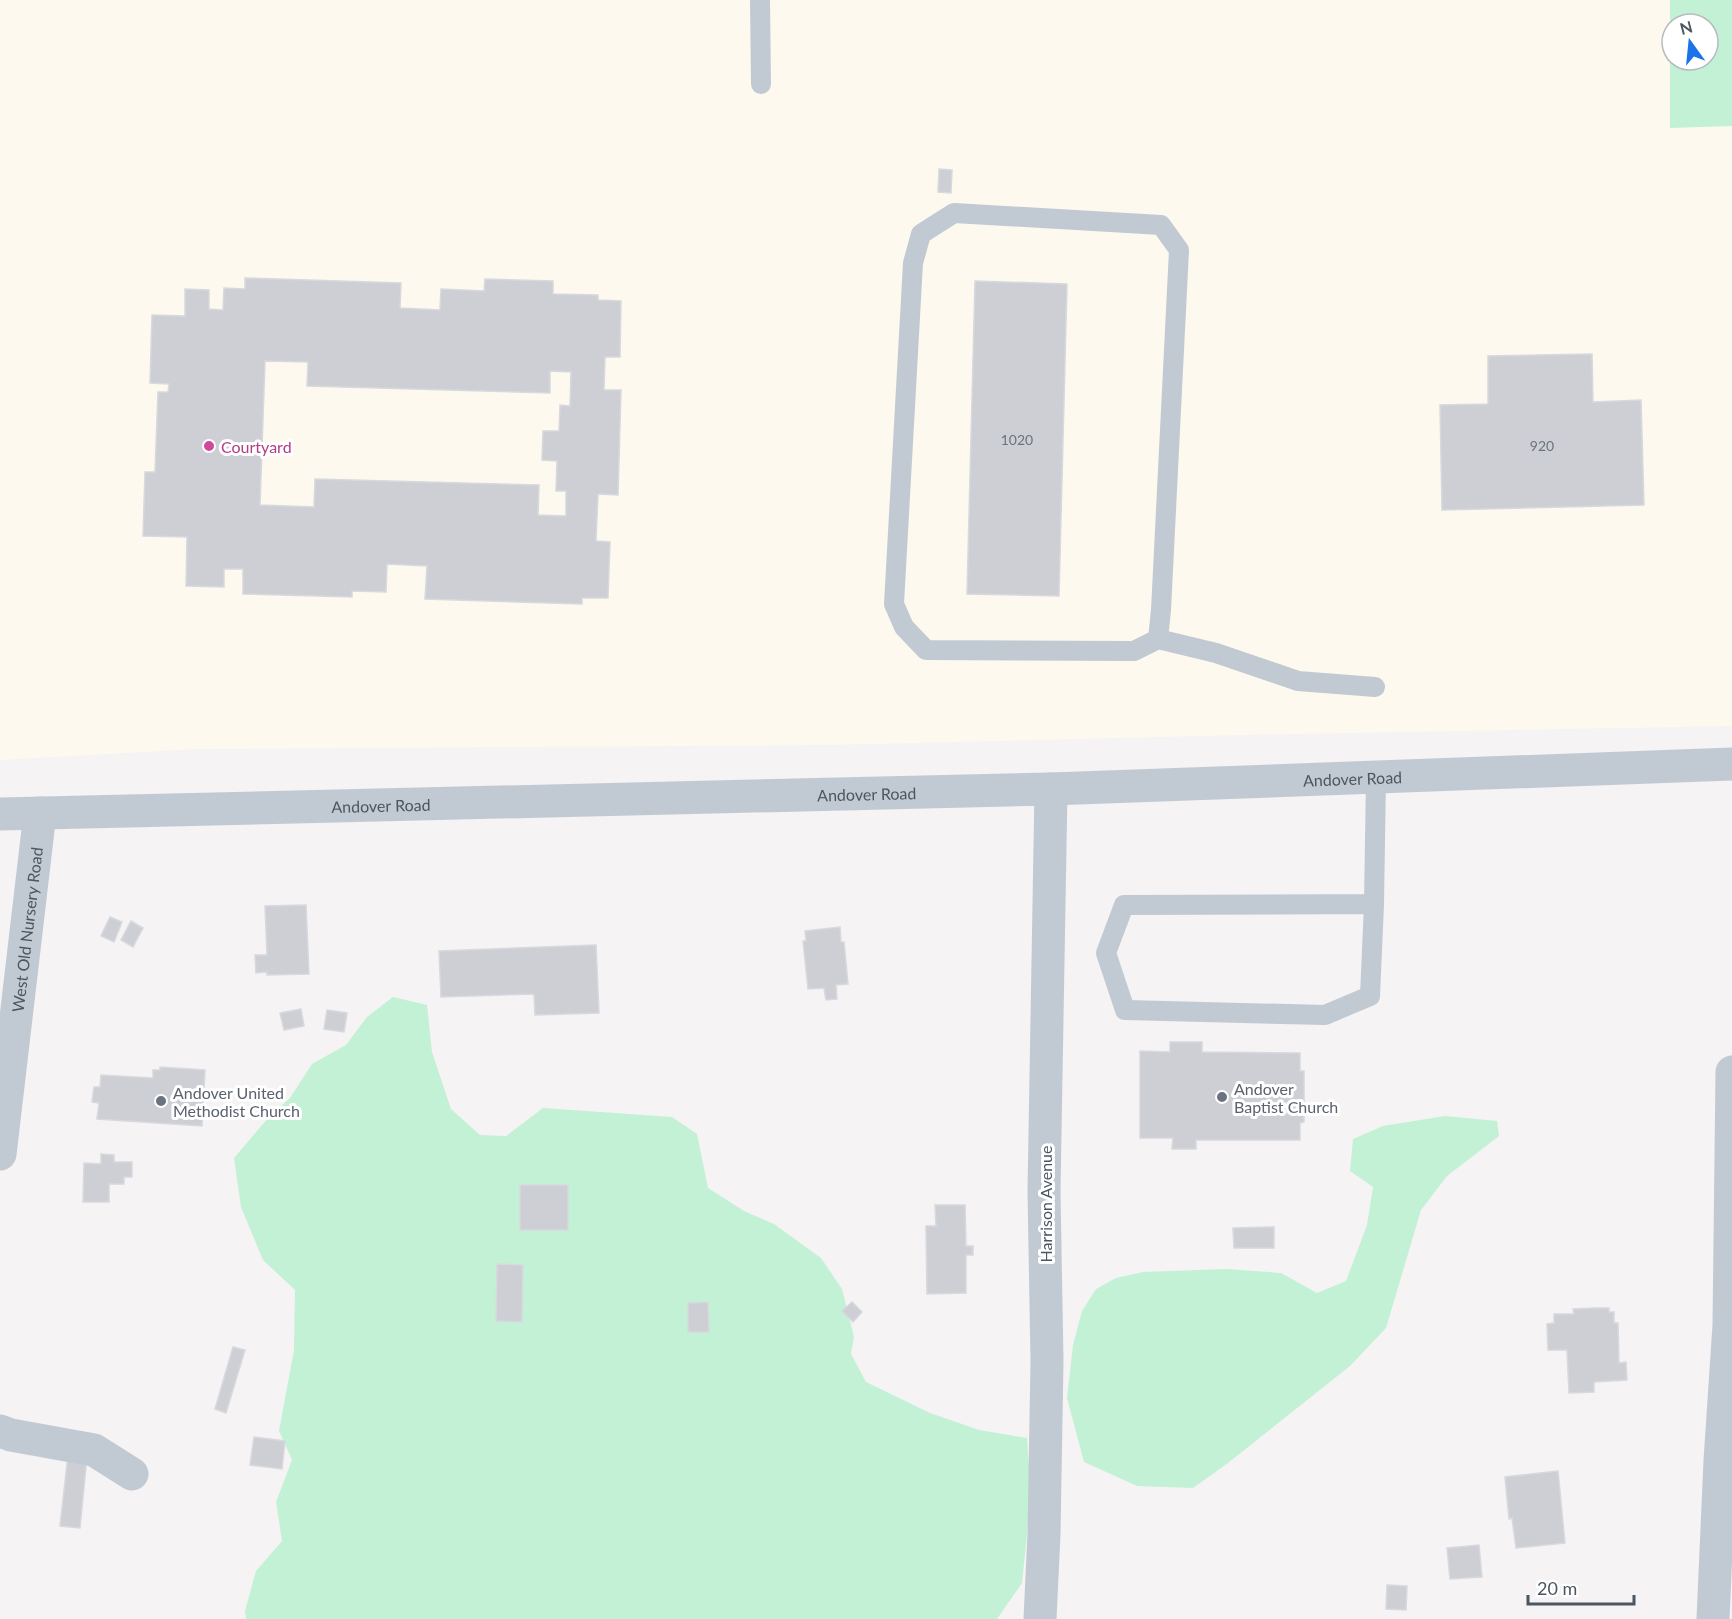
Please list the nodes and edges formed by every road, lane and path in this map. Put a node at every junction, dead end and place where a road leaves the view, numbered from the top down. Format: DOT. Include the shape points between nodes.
graph roads {
  1 [pos="760,0"];
  2 [pos="761,84"];
  3 [pos="1158,639"];
  4 [pos="1375,687"];
  5 [pos="1732,764"];
  6 [pos="1376,777"];
  7 [pos="1051,789"];
  8 [pos="40,813"];
  9 [pos="0,814"];
  10 [pos="1374,904"];
  11 [pos="1732,1072"];
  12 [pos="0,1154"];
  13 [pos="0,1431"];
  14 [pos="132,1474"];
  15 [pos="1040,1619"];
  16 [pos="1713,1619"];
  1 -- 2 [label="lane"];
  3 -- 3 [label="lane" via="1179,250 1161,225 954,213 921,234 914,263 894,604 904,627 926,650 1134,651"];
  3 -- 4 [label="lane" via="1216,653 1298,681"];
  5 -- 6 [label="street, Andover Road"];
  6 -- 7 [label="street, Andover Road"];
  6 -- 10 [label="lane"];
  7 -- 8 [label="street, Andover Road"];
  7 -- 15 [label="street, Harrison Avenue" via="1044,1191 1047,1373"];
  8 -- 9 [label="street, Andover Road"];
  8 -- 12 [label="street, West Old Nursery Road"];
  10 -- 10 [label="lane" via="1370,996 1325,1015 1125,1010 1106,953 1124,906"];
  11 -- 16 [label="street" via="1729,1325"];
  13 -- 14 [label="street" via="94,1450"];
}
